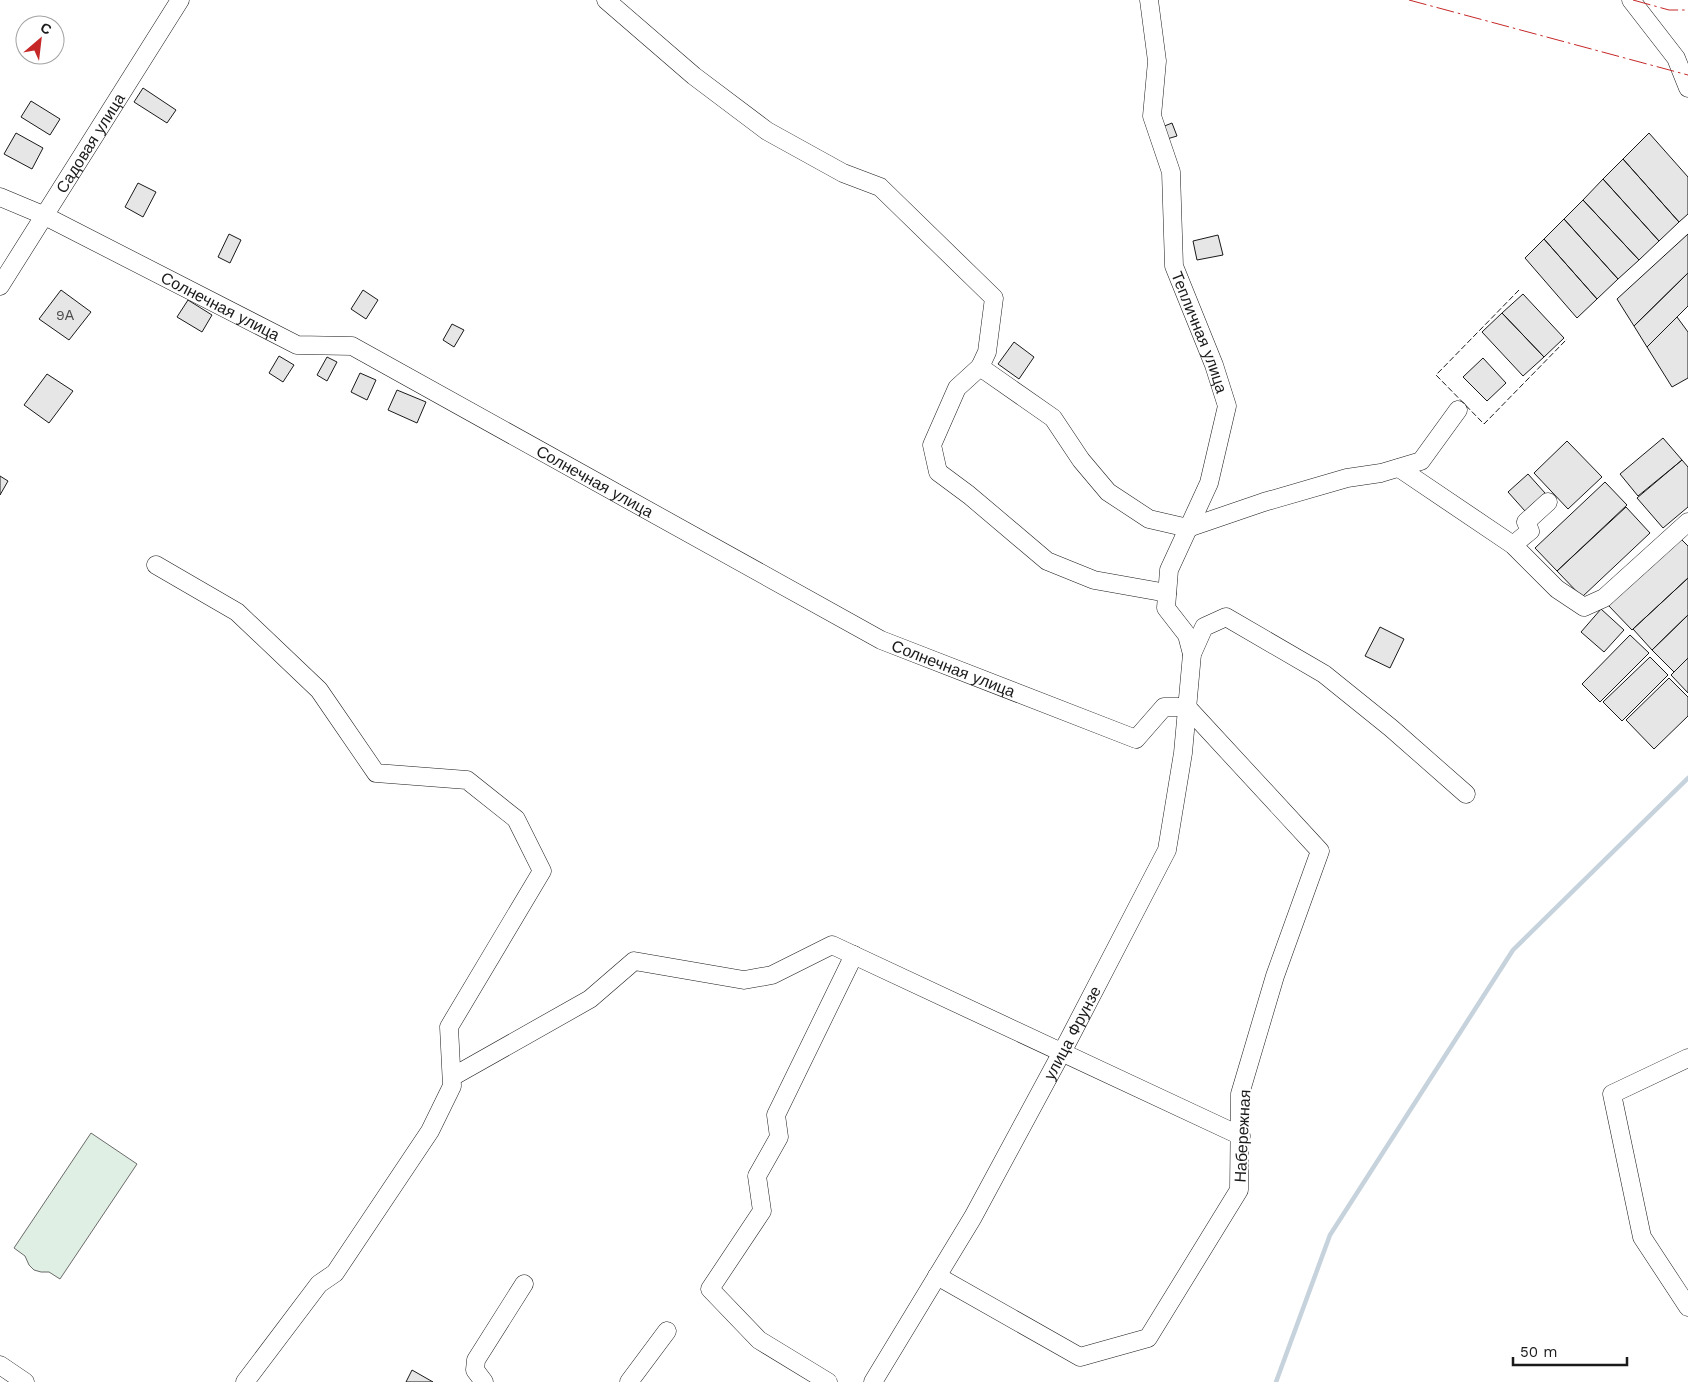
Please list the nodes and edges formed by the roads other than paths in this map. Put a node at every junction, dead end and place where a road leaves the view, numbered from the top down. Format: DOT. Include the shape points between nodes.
graph roads {
  1 [pos="180,0"];
  2 [pos="606,0"];
  3 [pos="1150,0"];
  4 [pos="1631,0"];
  5 [pos="1688,88"];
  6 [pos="0,197"];
  7 [pos="43,216"];
  8 [pos="0,286"];
  9 [pos="980,367"];
  10 [pos="1458,410"];
  11 [pos="1399,468"];
  12 [pos="1548,502"];
  13 [pos="1688,522"];
  14 [pos="1188,528"];
  15 [pos="1514,545"];
  16 [pos="156,565"];
  17 [pos="1167,593"];
  18 [pos="1192,654"];
  19 [pos="1188,707"];
  20 [pos="1466,794"];
  21 [pos="854,955"];
  22 [pos="1062,1052"];
  23 [pos="1688,1058"];
  24 [pos="452,1077"];
  25 [pos="1241,1136"];
  26 [pos="937,1276"];
  27 [pos="524,1284"];
  28 [pos="1688,1307"];
  29 [pos="667,1331"];
  30 [pos="0,1365"];
  31 [pos="24,1382"];
  32 [pos="245,1382"];
  33 [pos="484,1382"];
  34 [pos="629,1382"];
  35 [pos="828,1382"];
  36 [pos="873,1382"];
  1 -- 7 [label="street, Садовая улица"];
  2 -- 9 [label="street" via="694,76 767,131 843,174 880,187 994,298 987,352"];
  3 -- 14 [label="street, Тепличная улица" via="1157,61 1152,116 1171,172 1174,266 1214,364 1226,406 1209,483"];
  4 -- 5 [label="street" via="1676,58"];
  6 -- 7 [label="street, Солнечная улица"];
  7 -- 8 [label="street, Садовая улица"];
  7 -- 19 [label="street, Солнечная улица" via="297,345 352,346 882,640 1136,739 1164,707"];
  9 -- 14 [label="street" via="1053,418 1081,460 1108,492 1149,519"];
  9 -- 17 [label="street" via="957,388 932,446 938,472 1047,561 1094,580"];
  10 -- 11 [label="street" via="1421,461"];
  11 -- 14 [label="street" via="1347,478"];
  11 -- 15 [label="street"];
  12 -- 15 [label="street" via="1526,522 1530,531"];
  13 -- 15 [label="street" via="1604,598 1584,607 1556,589"];
  14 -- 17 [label="street, Тепличная улица" via="1169,570"];
  16 -- 24 [label="street" via="236,612 319,690 376,773 467,780 516,819 542,871 449,1027"];
  17 -- 18 [label="street, Тепличная улица" via="1166,608 1187,635"];
  18 -- 19 [label="street, улица Фрунзе"];
  18 -- 20 [label="street" via="1204,627 1226,617 1324,674 1392,728"];
  19 -- 22 [label="street, улица Фрунзе" via="1166,850"];
  19 -- 25 [label="street, Набережная" via="1320,851 1275,976 1240,1094"];
  21 -- 22 [label="street"];
  21 -- 24 [label="street" via="832,945 772,974 744,980 634,961 590,999"];
  21 -- 35 [label="street" via="776,1115 780,1137 757,1176 762,1211 710,1289 759,1340"];
  22 -- 25 [label="street"];
  22 -- 26 [label="street, улица Фрунзе" via="973,1217"];
  23 -- 28 [label="street" via="1612,1094 1642,1237"];
  24 -- 32 [label="street" via="452,1086 430,1132 346,1257 335,1272 319,1284"];
  25 -- 26 [label="street, Набережная" via="1239,1190 1148,1338 1080,1356"];
  26 -- 36 [label="street, улица Фрунзе"];
  27 -- 33 [label="street" via="476,1360 475,1370"];
  29 -- 34 [label="street"];
  30 -- 31 [label="street"];
}
